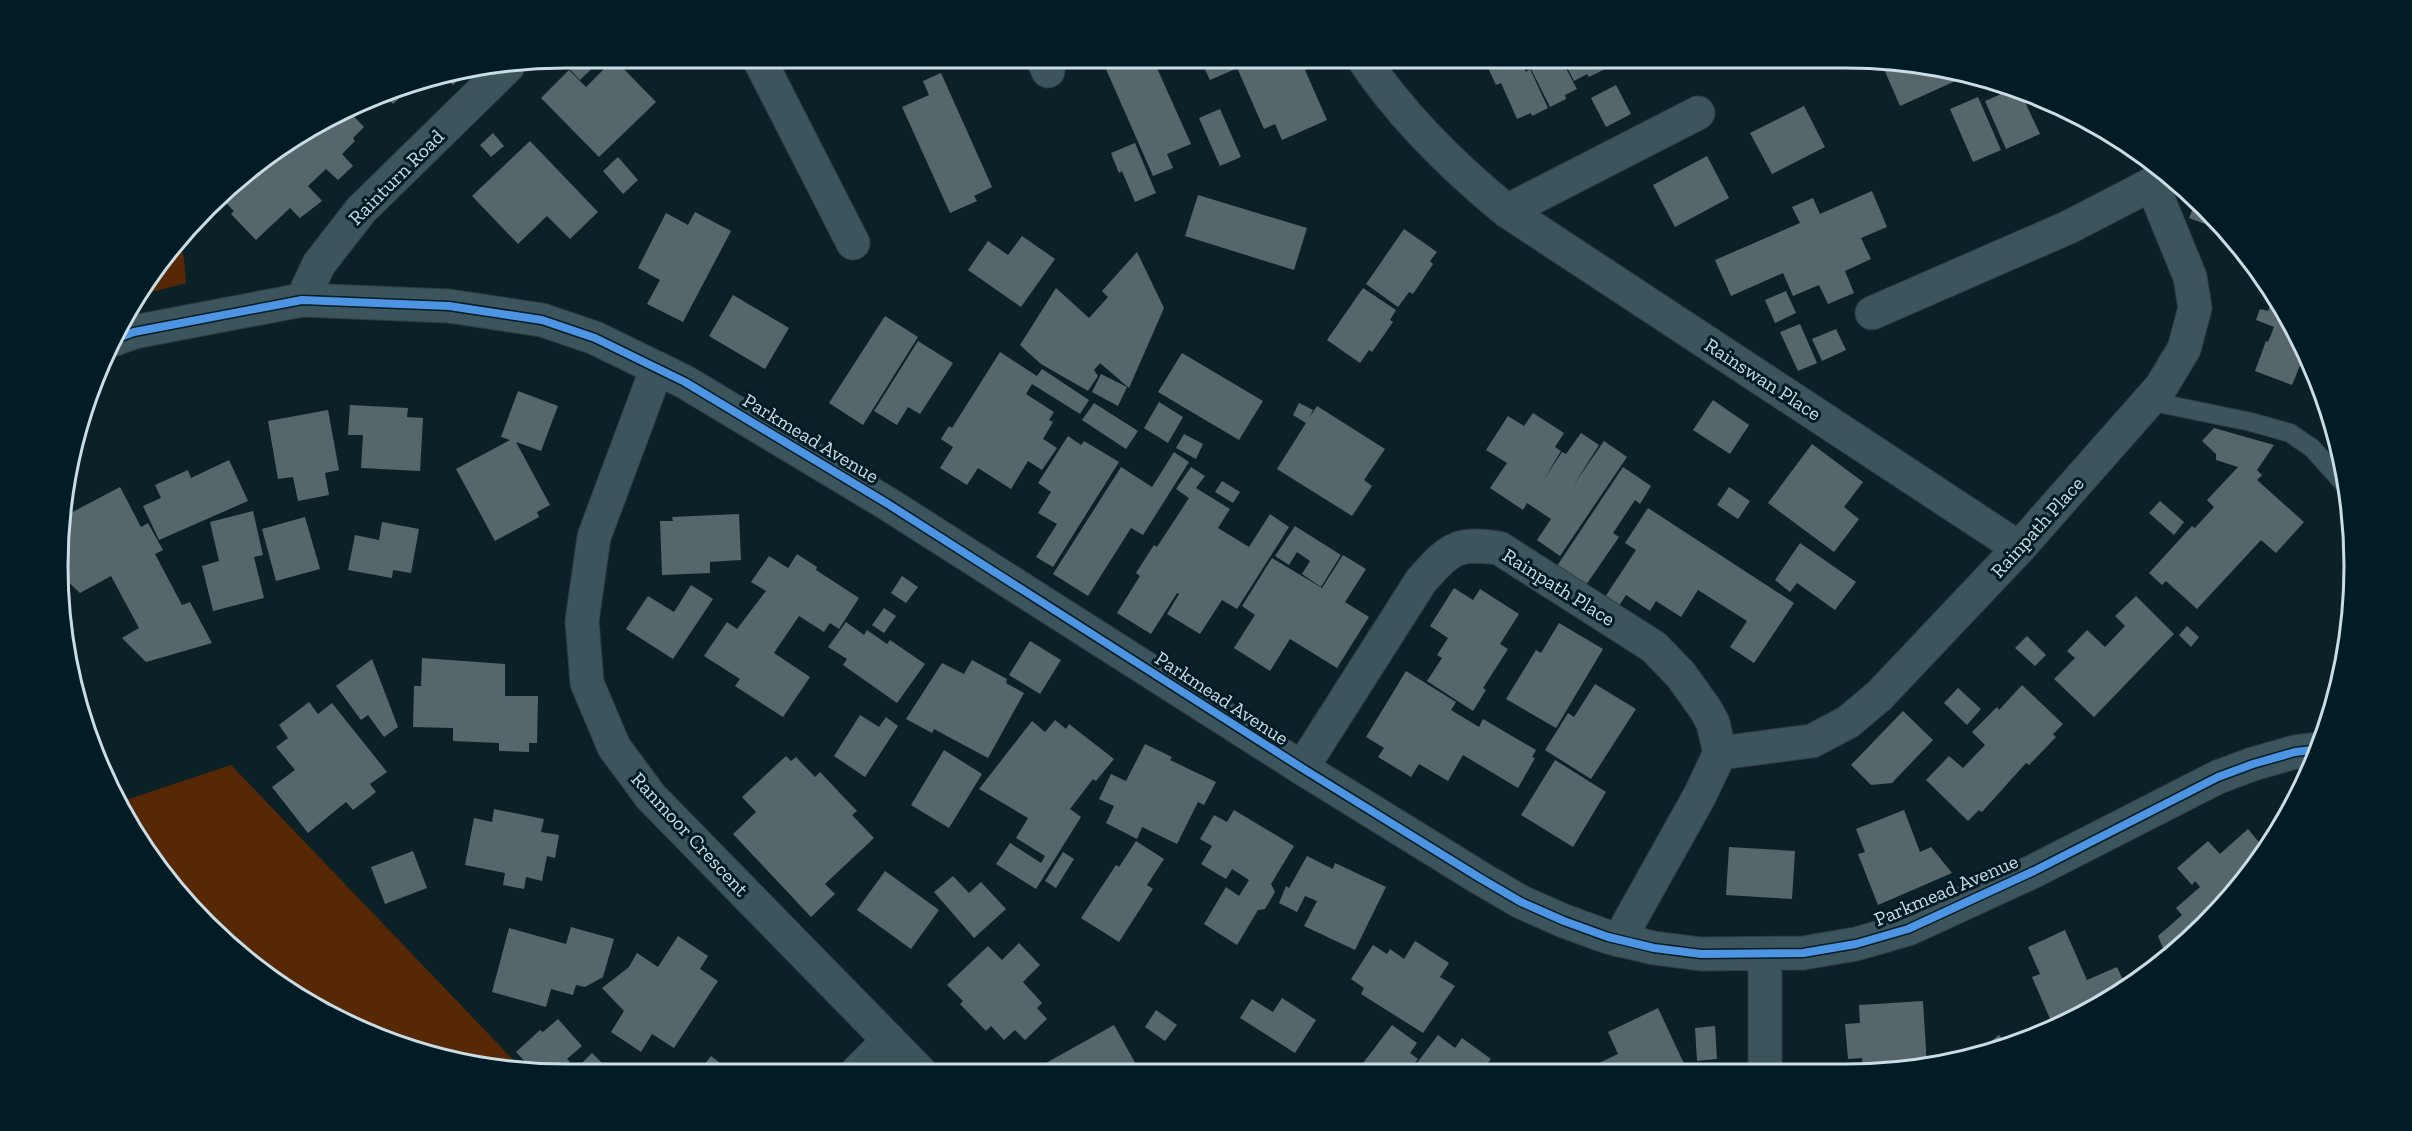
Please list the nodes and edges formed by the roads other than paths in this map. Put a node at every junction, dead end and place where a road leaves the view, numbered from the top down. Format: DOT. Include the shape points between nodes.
graph roads {
  1 [pos="764,68"];
  2 [pos="1370,68"];
  3 [pos="502,72"];
  4 [pos="1698,112"];
  5 [pos="2159,178"];
  6 [pos="1507,211"];
  7 [pos="853,243"];
  8 [pos="302,300"];
  9 [pos="1872,313"];
  10 [pos="124,336"];
  11 [pos="657,368"];
  12 [pos="2149,401"];
  13 [pos="2336,475"];
  14 [pos="2019,548"];
  15 [pos="2309,750"];
  16 [pos="1720,753"];
  17 [pos="1302,768"];
  18 [pos="1619,940"];
  19 [pos="1765,955"];
  20 [pos="889,1040"];
  21 [pos="865,1064"];
  22 [pos="912,1064"];
  23 [pos="1765,1064"];
  1 -- 7 [label="street"];
  2 -- 6 [label="street, Rainswan Place" via="1400,111"];
  3 -- 8 [label="street, Rainturn Road" via="355,217 319,264"];
  4 -- 6 [label="street"];
  5 -- 9 [label="street, Rainpath Place" via="2069,227"];
  5 -- 12 [label="street, Rainpath Place" via="2190,277 2195,308 2184,349"];
  6 -- 14 [label="street, Rainswan Place"];
  8 -- 10 [label="street, Parkmead Avenue"];
  8 -- 11 [label="street, Parkmead Avenue" via="449,306 542,320 595,338"];
  11 -- 17 [label="street, Parkmead Avenue" via="888,504"];
  11 -- 20 [label="street, Ranmoor Crescent" via="594,537 582,621 587,683 614,747 651,797"];
  12 -- 13 [label="lane" via="2290,433 2312,448"];
  12 -- 14 [label="street, Rainpath Place"];
  14 -- 16 [label="street, Rainpath Place" via="1879,696 1848,722 1812,741"];
  15 -- 19 [label="street, Parkmead Avenue" via="2218,777 2034,871 1908,928 1856,944"];
  16 -- 17 [label="street, Rainpath Place" via="1706,710 1654,647 1499,548 1472,544 1458,547 1439,560 1420,581"];
  16 -- 18 [label="street"];
  17 -- 18 [label="street, Parkmead Avenue" via="1521,902"];
  18 -- 19 [label="street, Parkmead Avenue" via="1701,954"];
  19 -- 23 [label="street"];
  20 -- 21 [label="street"];
  20 -- 22 [label="street, Ranmoor Crescent"];
}
